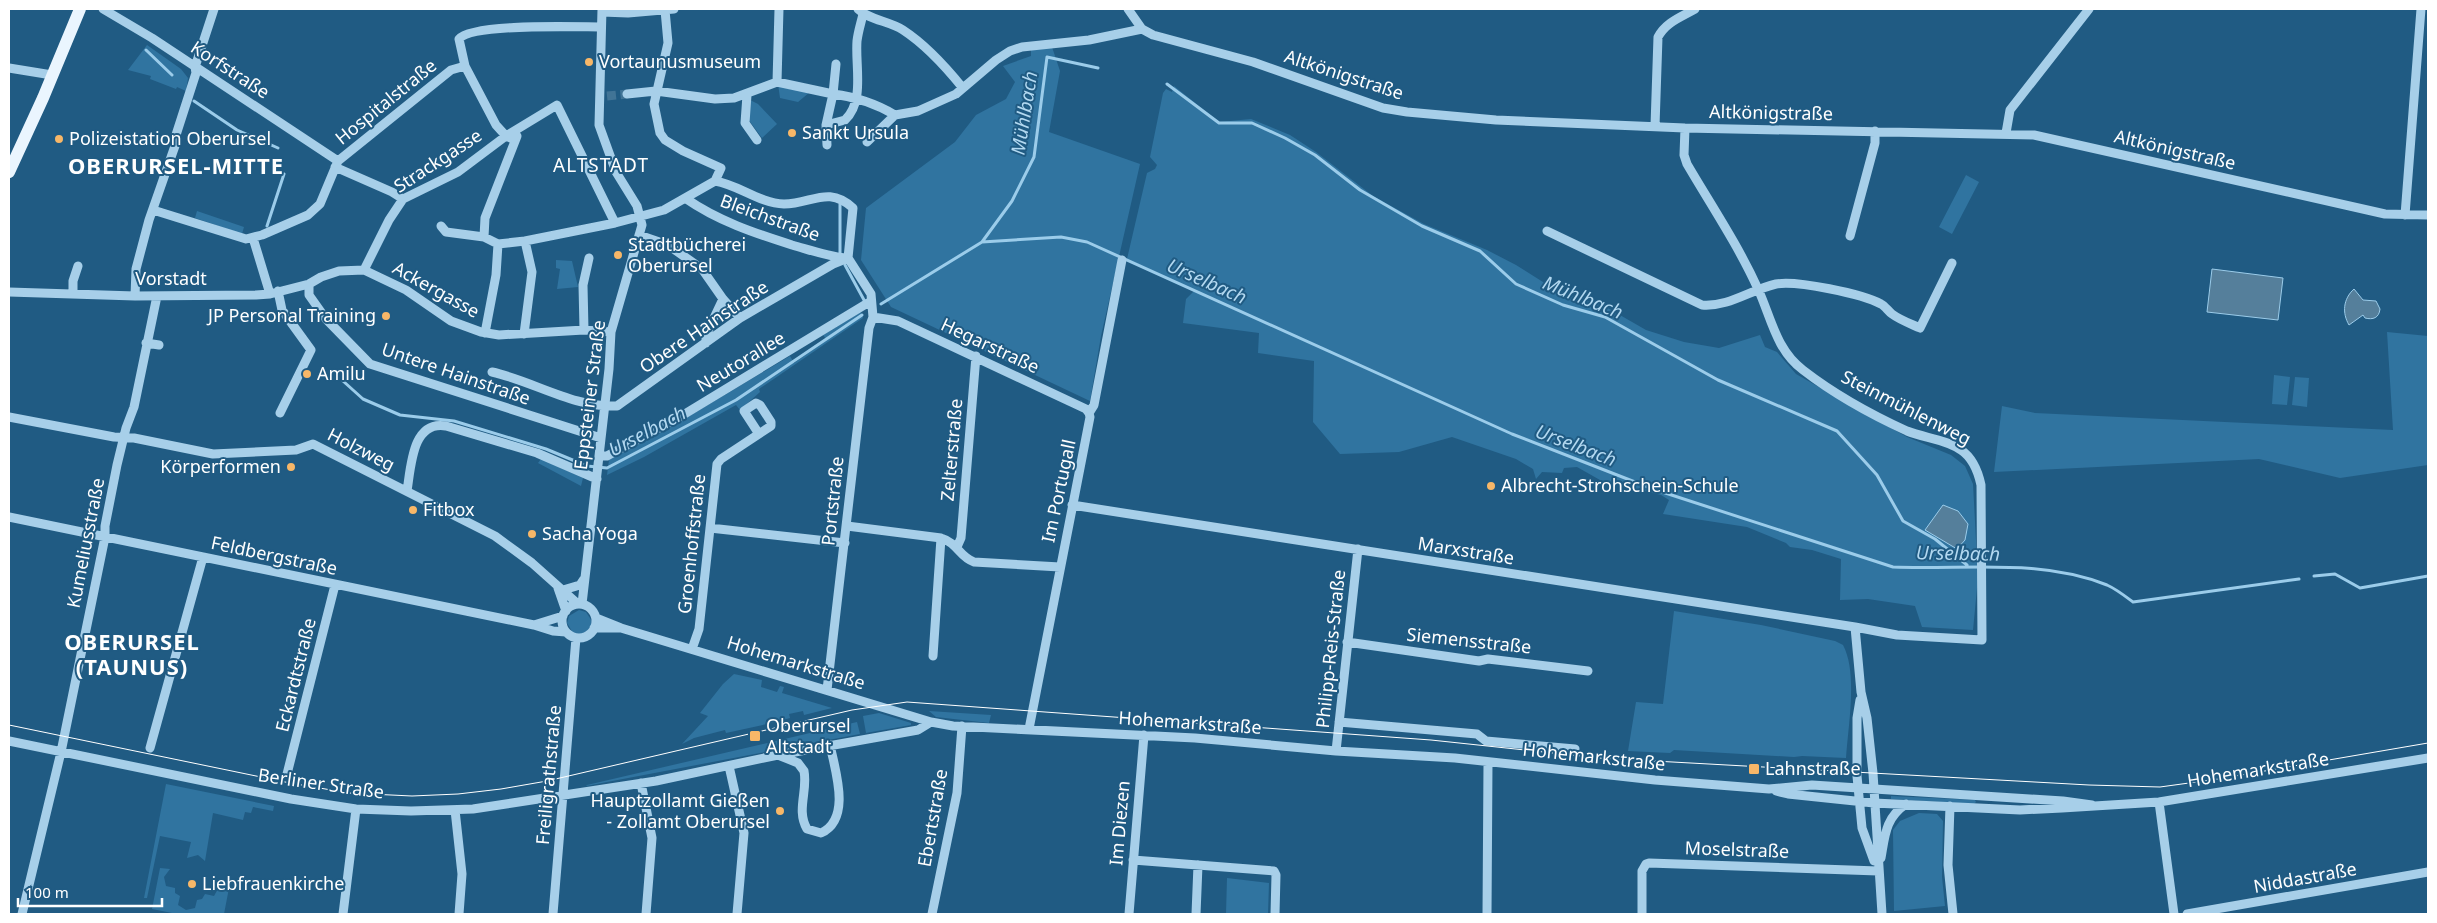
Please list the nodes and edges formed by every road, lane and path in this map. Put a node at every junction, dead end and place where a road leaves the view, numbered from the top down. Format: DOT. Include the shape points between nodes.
graph roads {
  1 [pos="80,9"];
  2 [pos="102,9"];
  3 [pos="214,9"];
  4 [pos="779,9"];
  5 [pos="1128,9"];
  6 [pos="1695,9"];
  7 [pos="2090,9"];
  8 [pos="602,10"];
  9 [pos="669,10"];
  10 [pos="861,11"];
  11 [pos="2423,12"];
  12 [pos="601,26"];
  13 [pos="1142,29"];
  14 [pos="836,64"];
  15 [pos="195,66"];
  16 [pos="465,66"];
  17 [pos="9,68"];
  18 [pos="52,75"];
  19 [pos="778,82"];
  20 [pos="962,87"];
  21 [pos="656,91"];
  22 [pos="627,94"];
  23 [pos="833,94"];
  24 [pos="747,95"];
  25 [pos="856,97"];
  26 [pos="895,115"];
  27 [pos="826,125"];
  28 [pos="521,126"];
  29 [pos="1655,126"];
  30 [pos="1685,128"];
  31 [pos="1875,131"];
  32 [pos="2006,133"];
  33 [pos="506,136"];
  34 [pos="515,140"];
  35 [pos="757,140"];
  36 [pos="867,142"];
  37 [pos="827,145"];
  38 [pos="337,164"];
  39 [pos="9,172"];
  40 [pos="715,181"];
  41 [pos="685,198"];
  42 [pos="403,199"];
  43 [pos="153,210"];
  44 [pos="2405,215"];
  45 [pos="2428,215"];
  46 [pos="641,217"];
  47 [pos="615,224"];
  48 [pos="441,226"];
  49 [pos="1547,231"];
  50 [pos="639,235"];
  51 [pos="1850,236"];
  52 [pos="484,237"];
  53 [pos="253,238"];
  54 [pos="524,241"];
  55 [pos="498,244"];
  56 [pos="589,258"];
  57 [pos="848,258"];
  58 [pos="1122,260"];
  59 [pos="1952,263"];
  60 [pos="78,266"];
  61 [pos="364,270"];
  62 [pos="309,284"];
  63 [pos="1758,289"];
  64 [pos="9,292"];
  65 [pos="274,292"];
  66 [pos="73,294"];
  67 [pos="135,296"];
  68 [pos="157,296"];
  69 [pos="723,299"];
  70 [pos="871,301"];
  71 [pos="873,317"];
  72 [pos="740,318"];
  73 [pos="584,330"];
  74 [pos="611,332"];
  75 [pos="485,333"];
  76 [pos="524,334"];
  77 [pos="146,343"];
  78 [pos="706,343"];
  79 [pos="159,345"];
  80 [pos="976,356"];
  81 [pos="492,372"];
  82 [pos="605,406"];
  83 [pos="280,413"];
  84 [pos="1089,413"];
  85 [pos="9,417"];
  86 [pos="759,434"];
  87 [pos="601,438"];
  88 [pos="123,439"];
  89 [pos="598,467"];
  90 [pos="407,491"];
  91 [pos="1072,505"];
  92 [pos="9,516"];
  93 [pos="847,526"];
  94 [pos="710,528"];
  95 [pos="105,537"];
  96 [pos="941,538"];
  97 [pos="845,543"];
  98 [pos="957,547"];
  99 [pos="1358,550"];
  100 [pos="203,558"];
  101 [pos="1060,567"];
  102 [pos="584,579"];
  103 [pos="335,585"];
  104 [pos="560,589"];
  105 [pos="580,604"];
  106 [pos="564,613"];
  107 [pos="596,618"];
  108 [pos="534,625"];
  109 [pos="594,628"];
  110 [pos="621,628"];
  111 [pos="1855,628"];
  112 [pos="566,632"];
  113 [pos="576,638"];
  114 [pos="1982,640"];
  115 [pos="1347,642"];
  116 [pos="692,649"];
  117 [pos="933,656"];
  118 [pos="1588,671"];
  119 [pos="827,690"];
  120 [pos="1861,692"];
  121 [pos="931,722"];
  122 [pos="1338,722"];
  123 [pos="962,726"];
  124 [pos="1029,729"];
  125 [pos="1144,735"];
  126 [pos="9,741"];
  127 [pos="830,745"];
  128 [pos="150,748"];
  129 [pos="1575,749"];
  130 [pos="1336,751"];
  131 [pos="61,752"];
  132 [pos="778,755"];
  133 [pos="2428,758"];
  134 [pos="1488,763"];
  135 [pos="729,766"];
  136 [pos="287,774"];
  137 [pos="641,784"];
  138 [pos="1769,789"];
  139 [pos="1858,789"];
  140 [pos="1874,790"];
  141 [pos="564,795"];
  142 [pos="1860,802"];
  143 [pos="2159,802"];
  144 [pos="1874,803"];
  145 [pos="1906,804"];
  146 [pos="2092,805"];
  147 [pos="1950,806"];
  148 [pos="356,809"];
  149 [pos="455,810"];
  150 [pos="1133,860"];
  151 [pos="1198,866"];
  152 [pos="1878,871"];
  153 [pos="2428,872"];
  154 [pos="22,914"];
  155 [pos="343,914"];
  156 [pos="459,914"];
  157 [pos="553,914"];
  158 [pos="646,914"];
  159 [pos="737,914"];
  160 [pos="932,914"];
  161 [pos="1128,914"];
  162 [pos="1196,914"];
  163 [pos="1275,914"];
  164 [pos="1487,914"];
  165 [pos="1642,914"];
  166 [pos="1882,914"];
  167 [pos="1953,914"];
  168 [pos="2174,914"];
  169 [pos="2187,914"];
  1 -- 18 [label="main road"];
  2 -- 15 [label="street, Korfstraße"];
  3 -- 15 [label="street"];
  4 -- 19 [label="street"];
  5 -- 13 [label="street"];
  6 -- 29 [label="street" via="1669,23 1658,38"];
  7 -- 32 [label="street" via="2010,110"];
  8 -- 9 [label="street" via="628,13"];
  8 -- 12 [label="street"];
  9 -- 21 [label="street" via="668,43"];
  10 -- 20 [label="street" via="904,30 945,65"];
  10 -- 25 [label="street"];
  11 -- 44 [label="street"];
  12 -- 16 [label="street" via="471,32 459,39"];
  12 -- 46 [label="street" via="603,96 598,125 608,154"];
  13 -- 20 [label="street" via="1089,40 1022,47 996,60"];
  13 -- 29 [label="street, Altkönigstraße" via="1153,35 1252,62 1383,108 1496,120"];
  14 -- 23 [label="street"];
  15 -- 38 [label="street, Korfstraße"];
  15 -- 43 [label="street" via="196,73 178,139"];
  16 -- 33 [label="street, Hospitalstraße" via="496,125"];
  16 -- 38 [label="street, Hospitalstraße" via="451,70"];
  17 -- 18 [label="street"];
  18 -- 39 [label="main road"];
  19 -- 23 [label="street"];
  19 -- 24 [label="street"];
  20 -- 26 [label="street" via="956,94 934,104"];
  21 -- 22 [label="street"];
  21 -- 24 [label="street" via="715,99"];
  21 -- 40 [label="street" via="654,104 660,134 683,151 721,168"];
  23 -- 25 [label="street"];
  23 -- 27 [label="street"];
  24 -- 35 [label="street" via="745,123"];
  25 -- 26 [label="street"];
  25 -- 27 [label="street" via="845,120"];
  26 -- 36 [label="street"];
  27 -- 37 [label="street"];
  28 -- 33 [label="street, Strackgasse"];
  28 -- 34 [label="street"];
  28 -- 47 [label="street, Strackgasse" via="557,105"];
  29 -- 30 [label="street, Altkönigstraße"];
  30 -- 31 [label="street, Altkönigstraße"];
  30 -- 63 [label="street, Steinmühlenweg" via="1684,156 1687,164"];
  31 -- 32 [label="street, Altkönigstraße"];
  31 -- 51 [label="street" via="1875,143"];
  32 -- 44 [label="street, Altkönigstraße" via="2045,137 2385,214"];
  33 -- 34 [label="street"];
  33 -- 42 [label="street, Strackgasse" via="458,172"];
  34 -- 52 [label="street" via="485,218"];
  38 -- 42 [label="street, Korfstraße"];
  38 -- 53 [label="street, Hospitalstraße" via="317,208 308,215"];
  40 -- 41 [label="street"];
  40 -- 57 [label="street" via="785,204 817,196 839,198 853,208"];
  41 -- 46 [label="street" via="664,210"];
  41 -- 57 [label="street, Bleichstraße" via="718,218 763,236"];
  42 -- 61 [label="street, Strackgasse"];
  43 -- 53 [label="street" via="246,239"];
  43 -- 67 [label="street" via="136,269"];
  44 -- 45 [label="street, Altkönigstraße"];
  46 -- 47 [label="street"];
  46 -- 50 [label="street, Eppsteiner Straße"];
  47 -- 54 [label="street"];
  48 -- 52 [label="street" via="446,232"];
  49 -- 63 [label="street" via="1702,305 1722,305"];
  50 -- 69 [label="street" via="668,245 702,269"];
  50 -- 74 [label="street, Eppsteiner Straße"];
  52 -- 55 [label="street"];
  53 -- 65 [label="street"];
  54 -- 55 [label="street"];
  54 -- 76 [label="street" via="532,272"];
  55 -- 75 [label="street" via="496,275"];
  56 -- 73 [label="street" via="583,285"];
  57 -- 70 [label="street, Portstraße" via="871,294"];
  57 -- 72 [label="street, Obere Hainstraße"];
  58 -- 84 [label="street, Im Portugall" via="1094,405"];
  59 -- 63 [label="street" via="1920,328 1893,315 1879,303 1837,291 1792,284"];
  60 -- 66 [label="street"];
  61 -- 62 [label="street, Vorstadt" via="339,271 321,276"];
  61 -- 75 [label="street, Ackergasse" via="406,290 451,321"];
  62 -- 65 [label="street, Vorstadt"];
  62 -- 87 [label="street, Untere Hainstraße" via="309,295 326,320 370,364"];
  63 -- 114 [label="street, Steinmühlenweg" via="1777,337 1788,357 1802,370 1908,431 1961,450 1972,461 1981,485"];
  64 -- 66 [label="street, Vorstadt"];
  65 -- 68 [label="street, Vorstadt"];
  65 -- 83 [label="street" via="282,310 311,350"];
  66 -- 67 [label="street, Vorstadt"];
  67 -- 68 [label="street, Vorstadt"];
  68 -- 77 [label="street, Kumeliusstraße"];
  69 -- 72 [label="street"];
  69 -- 78 [label="street" via="706,335"];
  70 -- 71 [label="street, Portstraße"];
  70 -- 89 [label="street, Neutorallee" via="662,428 607,456"];
  71 -- 80 [label="street, Hegarstraße" via="898,322"];
  71 -- 93 [label="street, Portstraße" via="869,328"];
  72 -- 78 [label="street, Obere Hainstraße"];
  73 -- 74 [label="street, Ackergasse"];
  73 -- 76 [label="street, Ackergasse"];
  74 -- 82 [label="street, Eppsteiner Straße"];
  75 -- 76 [label="street, Ackergasse"];
  77 -- 79 [label="street"];
  77 -- 88 [label="street, Kumeliusstraße" via="134,407"];
  78 -- 82 [label="street, Obere Hainstraße" via="617,406"];
  80 -- 84 [label="street, Hegarstraße"];
  80 -- 98 [label="street, Zelterstraße" via="961,538"];
  81 -- 82 [label="street"];
  82 -- 87 [label="street, Eppsteiner Straße"];
  84 -- 91 [label="street, Im Portugall"];
  85 -- 88 [label="street, Holzweg"];
  86 -- 94 [label="street, Groenhoffstraße" via="717,464"];
  87 -- 89 [label="street, Eppsteiner Straße"];
  88 -- 90 [label="street, Holzweg" via="134,438 213,454 296,450 313,444"];
  88 -- 95 [label="street, Kumeliusstraße"];
  89 -- 90 [label="street" via="434,425 424,430 412,455"];
  89 -- 102 [label="street, Eppsteiner Straße"];
  90 -- 104 [label="street, Holzweg" via="495,536"];
  91 -- 99 [label="street, Marxstraße"];
  91 -- 101 [label="street, Im Portugall"];
  92 -- 95 [label="street, Feldbergstraße"];
  93 -- 96 [label="street"];
  93 -- 97 [label="street, Portstraße"];
  94 -- 97 [label="street"];
  94 -- 116 [label="street, Groenhoffstraße" via="699,629"];
  95 -- 100 [label="street, Feldbergstraße"];
  95 -- 131 [label="street, Kumeliusstraße"];
  96 -- 98 [label="street"];
  96 -- 117 [label="street"];
  97 -- 119 [label="street, Portstraße"];
  98 -- 101 [label="street" via="966,559 974,562"];
  99 -- 111 [label="street, Marxstraße"];
  99 -- 115 [label="street, Philipp-Reis-Straße"];
  100 -- 103 [label="street, Feldbergstraße"];
  100 -- 128 [label="street"];
  101 -- 124 [label="street, Im Portugall"];
  102 -- 104 [label="street" via="580,584"];
  102 -- 105 [label="street, Eppsteiner Straße"];
  103 -- 108 [label="street, Feldbergstraße"];
  103 -- 136 [label="street, Eckardtstraße"];
  104 -- 105 [label="street, Holzweg"];
  104 -- 106 [label="street, Holzweg"];
  105 -- 106 [label="street"];
  105 -- 107 [label="street" via="592,610"];
  106 -- 108 [label="street, Feldbergstraße"];
  106 -- 112 [label="street" via="562,623"];
  107 -- 109 [label="street"];
  107 -- 110 [label="street"];
  108 -- 112 [label="street, Feldbergstraße"];
  109 -- 110 [label="street"];
  109 -- 113 [label="street" via="586,636"];
  110 -- 116 [label="street, Hohemarkstraße"];
  111 -- 114 [label="street, Marxstraße" via="1897,635"];
  111 -- 120 [label="street"];
  112 -- 113 [label="street"];
  113 -- 141 [label="street, Freiligrathstraße"];
  115 -- 118 [label="street, Siemensstraße" via="1479,661 1488,659"];
  115 -- 122 [label="street, Philipp-Reis-Straße"];
  116 -- 119 [label="street, Hohemarkstraße"];
  119 -- 121 [label="street, Hohemarkstraße"];
  120 -- 139 [label="street" via="1857,718"];
  120 -- 140 [label="street" via="1867,718"];
  121 -- 123 [label="street, Hohemarkstraße"];
  121 -- 127 [label="street, Berliner Straße" via="918,730"];
  122 -- 129 [label="street, Hohemarkstraße" via="1477,734 1486,741"];
  122 -- 130 [label="street, Philipp-Reis-Straße"];
  123 -- 124 [label="street, Hohemarkstraße"];
  123 -- 160 [label="street, Ebertstraße" via="957,793"];
  124 -- 125 [label="street, Hohemarkstraße"];
  125 -- 130 [label="street, Hohemarkstraße"];
  125 -- 150 [label="street, Im Diezen"];
  126 -- 131 [label="street, Berliner Straße"];
  127 -- 132 [label="street, Berliner Straße"];
  127 -- 132 [label="street" via="839,802 833,825 821,833 808,829 803,821 804,771 798,763"];
  130 -- 134 [label="street, Hohemarkstraße"];
  131 -- 148 [label="street, Berliner Straße" via="291,800"];
  131 -- 154 [label="street, Kumeliusstraße"];
  132 -- 135 [label="street, Berliner Straße"];
  133 -- 143 [label="street, Hohemarkstraße"];
  134 -- 138 [label="street, Hohemarkstraße"];
  134 -- 164 [label="street"];
  135 -- 137 [label="street, Berliner Straße"];
  135 -- 159 [label="street" via="744,833"];
  137 -- 141 [label="street, Berliner Straße"];
  137 -- 158 [label="street" via="652,838"];
  138 -- 139 [label="street, Hohemarkstraße" via="1812,785"];
  138 -- 142 [label="street, Hohemarkstraße"];
  139 -- 140 [label="street, Hohemarkstraße"];
  139 -- 142 [label="street"];
  140 -- 144 [label="street"];
  140 -- 146 [label="street, Hohemarkstraße"];
  141 -- 149 [label="street, Berliner Straße"];
  141 -- 157 [label="street, Freiligrathstraße"];
  142 -- 144 [label="street, Hohemarkstraße"];
  142 -- 152 [label="street" via="1862,828"];
  143 -- 146 [label="street, Hohemarkstraße"];
  143 -- 168 [label="street"];
  144 -- 145 [label="street, Hohemarkstraße"];
  144 -- 152 [label="street"];
  145 -- 147 [label="street, Hohemarkstraße"];
  145 -- 152 [label="street" via="1896,810 1887,825"];
  146 -- 147 [label="street, Hohemarkstraße" via="2020,810"];
  147 -- 167 [label="street" via="1948,865"];
  148 -- 149 [label="street, Berliner Straße"];
  148 -- 155 [label="street"];
  149 -- 156 [label="street" via="462,874"];
  150 -- 151 [label="street"];
  150 -- 161 [label="street, Im Diezen"];
  151 -- 162 [label="street"];
  151 -- 163 [label="street" via="1274,871"];
  152 -- 165 [label="street, Moselstraße" via="1650,863 1642,871"];
  152 -- 166 [label="street"];
  153 -- 169 [label="street, Niddastraße"];
}
